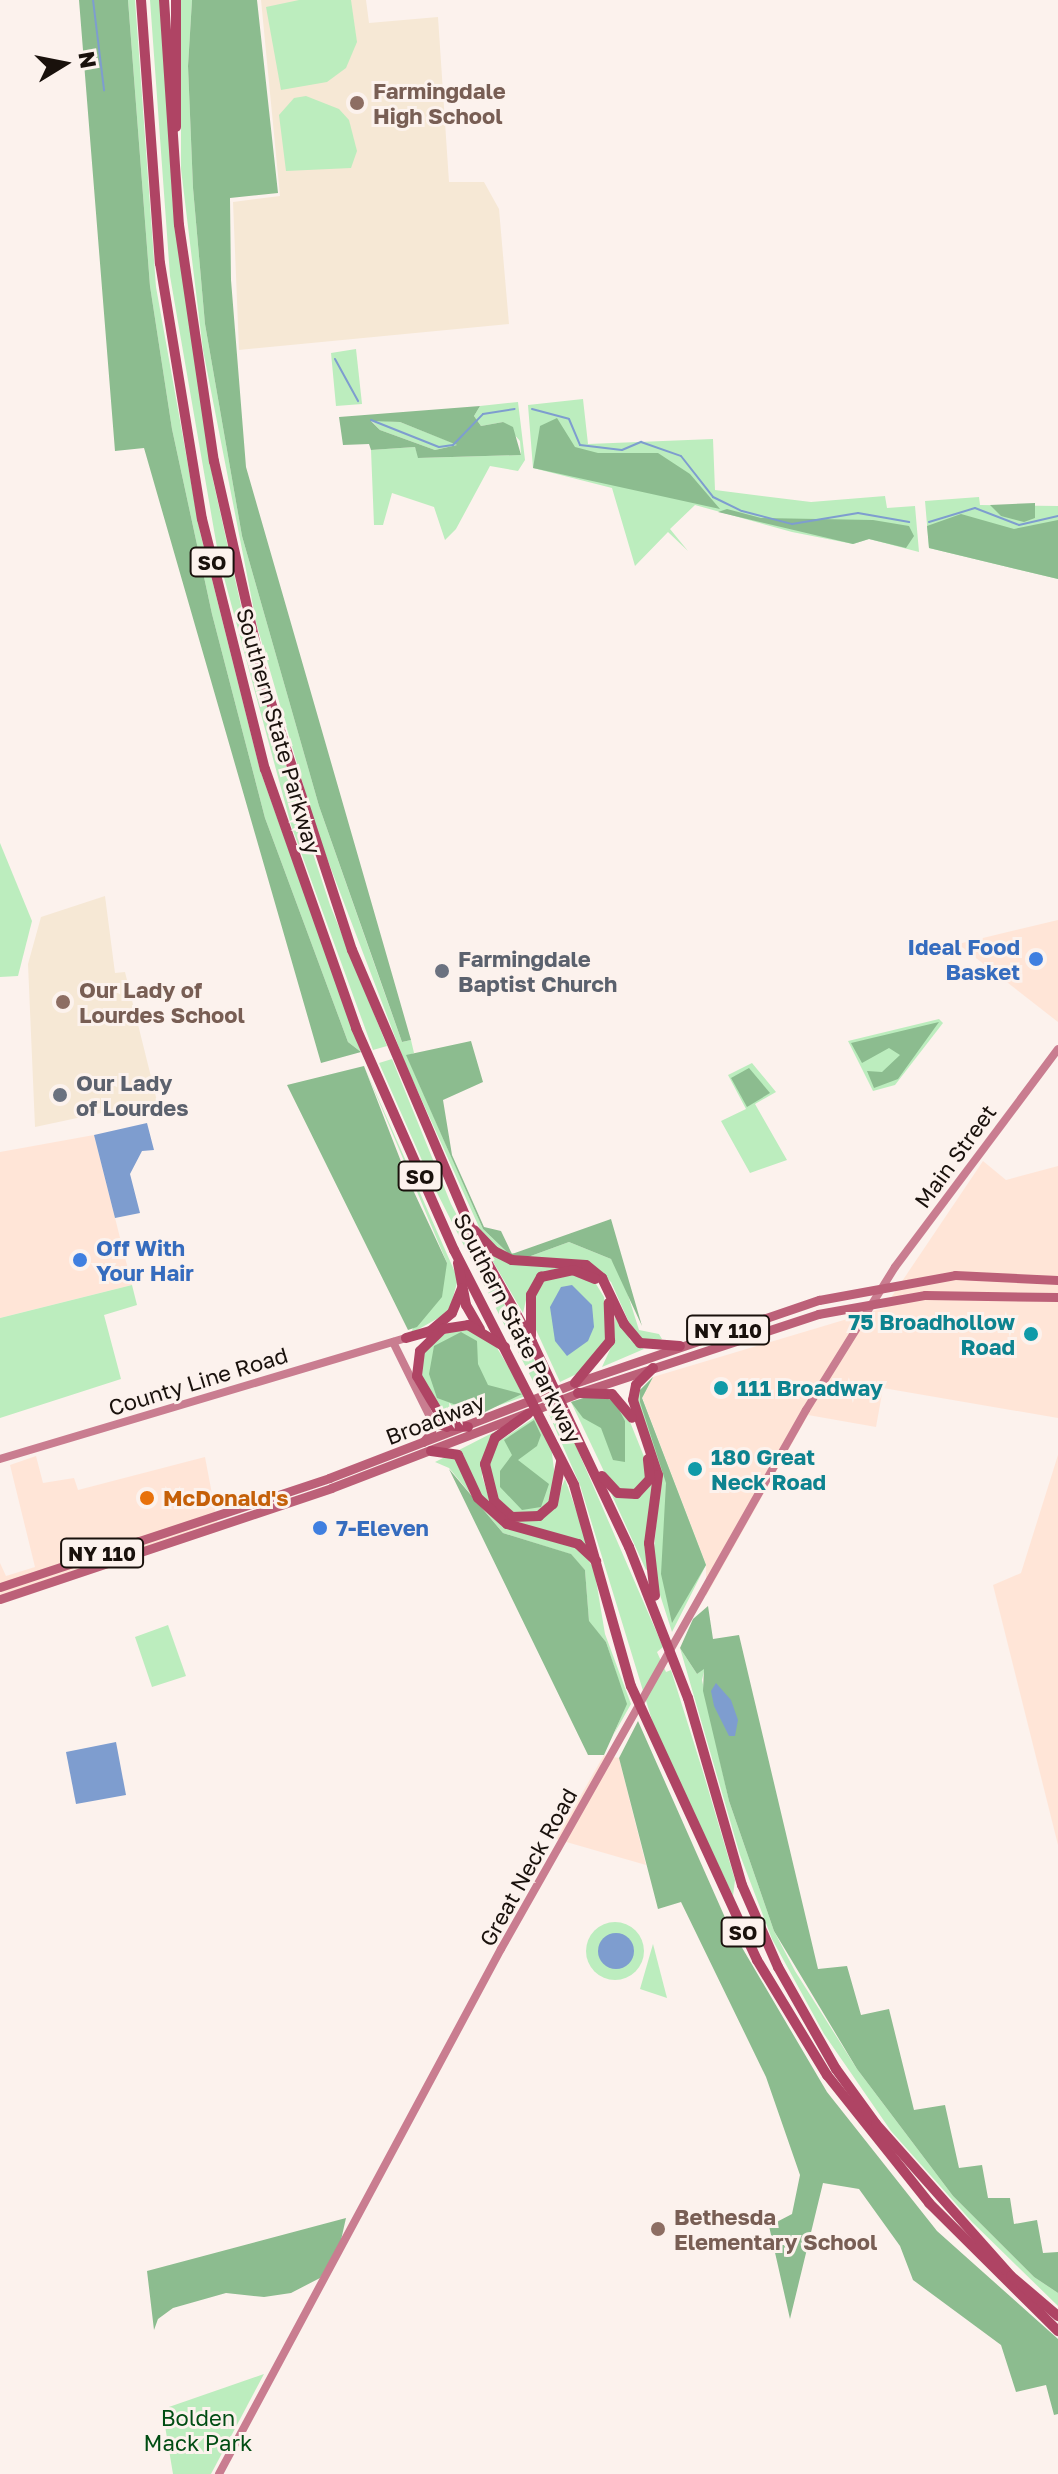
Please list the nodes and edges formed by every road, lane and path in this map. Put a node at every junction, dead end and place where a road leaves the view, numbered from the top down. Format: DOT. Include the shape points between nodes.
graph roads {
  1 [pos="141,0"];
  2 [pos="164,0"];
  3 [pos="176,0"];
  4 [pos="174,177"];
  5 [pos="1058,1049"];
  6 [pos="467,1223"];
  7 [pos="454,1250"];
  8 [pos="1058,1280"];
  9 [pos="883,1285"];
  10 [pos="462,1288"];
  11 [pos="1058,1297"];
  12 [pos="873,1301"];
  13 [pos="480,1329"];
  14 [pos="430,1331"];
  15 [pos="406,1338"];
  16 [pos="393,1342"];
  17 [pos="532,1342"];
  18 [pos="680,1346"];
  19 [pos="507,1349"];
  20 [pos="653,1368"];
  21 [pos="411,1379"];
  22 [pos="577,1388"];
  23 [pos="526,1408"];
  24 [pos="432,1421"];
  25 [pos="447,1427"];
  26 [pos="468,1427"];
  27 [pos="426,1447"];
  28 [pos="561,1456"];
  29 [pos="0,1459"];
  30 [pos="591,1461"];
  31 [pos="204,1519"];
  32 [pos="207,1530"];
  33 [pos="599,1566"];
  34 [pos="0,1587"];
  35 [pos="0,1599"];
  36 [pos="658,1617"];
  37 [pos="1058,2316"];
  38 [pos="1058,2331"];
  39 [pos="219,2474"];
  1 -- 7 [label="highway, Southern State Parkway / SO" via="150,160 172,353 230,642 317,925 356,1028"];
  2 -- 4 [label="highway, Southern State Parkway / SO"];
  3 -- 4 [label="highway"];
  4 -- 6 [label="highway, Southern State Parkway / SO" via="214,461 272,708 335,906"];
  5 -- 9 [label="main road, Main Street"];
  6 -- 17 [label="highway, Southern State Parkway / SO"];
  6 -- 18 [label="highway" via="494,1251 512,1260 586,1265 602,1278 624,1324 640,1343"];
  7 -- 10 [label="highway"];
  7 -- 19 [label="highway, Southern State Parkway / SO"];
  8 -- 9 [label="main road, NY 110" via="955,1275"];
  9 -- 12 [label="main road, Great Neck Road"];
  9 -- 18 [label="main road, Broadway / NY 110"];
  10 -- 13 [label="highway"];
  10 -- 14 [label="highway" via="452,1313"];
  11 -- 12 [label="main road, NY 110" via="925,1295"];
  12 -- 20 [label="main road, Broadway / NY 110"];
  12 -- 39 [label="main road, Great Neck Road" via="625,1729"];
  13 -- 19 [label="highway"];
  13 -- 25 [label="highway" via="443,1329 420,1351 417,1376"];
  14 -- 15 [label="highway"];
  14 -- 21 [label="highway" via="412,1358"];
  15 -- 16 [label="main road, County Line Road"];
  16 -- 21 [label="main road"];
  16 -- 29 [label="main road, County Line Road"];
  17 -- 22 [label="highway" via="531,1295 541,1277 573,1270 599,1282 611,1310 610,1341"];
  17 -- 30 [label="highway, Southern State Parkway / SO"];
  18 -- 22 [label="main road, Broadway / NY 110"];
  19 -- 28 [label="highway, Southern State Parkway / SO"];
  20 -- 22 [label="main road, Broadway / NY 110"];
  20 -- 36 [label="highway" via="636,1385 633,1400 658,1475 649,1555"];
  21 -- 24 [label="main road"];
  22 -- 23 [label="main road, Broadway / NY 110"];
  22 -- 30 [label="highway" via="609,1392 626,1406 648,1459 650,1479 640,1492 623,1495"];
  23 -- 26 [label="main road, Broadway / NY 110"];
  23 -- 27 [label="main road, Broadway / NY 110"];
  23 -- 28 [label="highway" via="495,1438 485,1464 489,1488 502,1511 531,1518 553,1504 561,1482"];
  24 -- 25 [label="highway"];
  24 -- 27 [label="main road"];
  25 -- 26 [label="highway"];
  26 -- 27 [label="main road, Broadway / NY 110"];
  27 -- 31 [label="main road, Broadway / NY 110"];
  27 -- 32 [label="main road, Broadway / NY 110"];
  27 -- 33 [label="highway" via="458,1455 478,1498 507,1524 578,1544"];
  28 -- 33 [label="highway, Southern State Parkway / SO"];
  30 -- 36 [label="highway, Southern State Parkway / SO"];
  31 -- 32 [label="main road"];
  31 -- 34 [label="main road, Broadway / NY 110"];
  32 -- 35 [label="main road, Broadway / NY 110"];
  33 -- 38 [label="highway, Southern State Parkway / SO" via="619,1649 645,1723 778,1999 827,2075 929,2203"];
  36 -- 37 [label="highway, Southern State Parkway / SO" via="742,1885 806,2018 876,2124 938,2199"];
}
